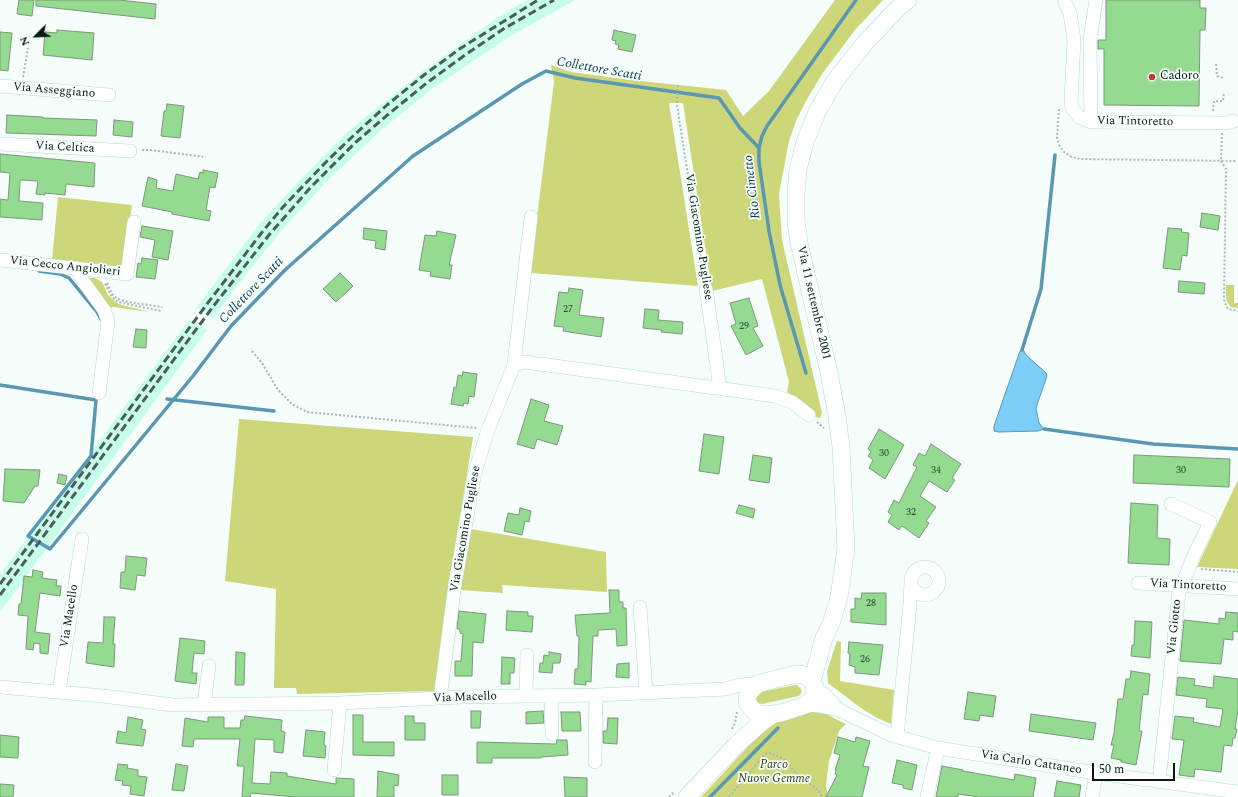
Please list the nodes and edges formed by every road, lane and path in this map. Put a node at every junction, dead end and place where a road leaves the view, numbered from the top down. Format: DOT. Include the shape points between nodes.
graph roads {
  1 [pos="908,0"];
  2 [pos="1064,0"];
  3 [pos="1069,0"];
  4 [pos="1096,0"];
  5 [pos="1070,14"];
  6 [pos="28,48"];
  7 [pos="1216,64"];
  8 [pos="1224,78"];
  9 [pos="678,85"];
  10 [pos="0,86"];
  11 [pos="21,88"];
  12 [pos="1224,92"];
  13 [pos="108,95"];
  14 [pos="1213,116"];
  15 [pos="1091,122"];
  16 [pos="1232,125"];
  17 [pos="0,144"];
  18 [pos="130,151"];
  19 [pos="206,156"];
  20 [pos="1221,161"];
  21 [pos="1236,161"];
  22 [pos="531,217"];
  23 [pos="134,222"];
  24 [pos="0,260"];
  25 [pos="76,268"];
  26 [pos="104,276"];
  27 [pos="706,289"];
  28 [pos="162,307"];
  29 [pos="161,311"];
  30 [pos="1238,311"];
  31 [pos="252,351"];
  32 [pos="514,365"];
  33 [pos="720,388"];
  34 [pos="99,393"];
  35 [pos="809,415"];
  36 [pos="488,430"];
  37 [pos="1171,504"];
  38 [pos="82,539"];
  39 [pos="1222,571"];
  40 [pos="1238,572"];
  41 [pos="911,582"];
  42 [pos="1138,583"];
  43 [pos="1180,585"];
  44 [pos="1238,589"];
  45 [pos="919,594"];
  46 [pos="910,604"];
  47 [pos="640,607"];
  48 [pos="824,638"];
  49 [pos="527,655"];
  50 [pos="209,666"];
  51 [pos="792,674"];
  52 [pos="757,684"];
  53 [pos="0,687"];
  54 [pos="726,689"];
  55 [pos="59,692"];
  56 [pos="646,693"];
  57 [pos="811,693"];
  58 [pos="596,695"];
  59 [pos="526,696"];
  60 [pos="551,696"];
  61 [pos="440,698"];
  62 [pos="340,703"];
  63 [pos="204,704"];
  64 [pos="745,706"];
  65 [pos="774,714"];
  66 [pos="552,734"];
  67 [pos="734,737"];
  68 [pos="897,737"];
  69 [pos="938,748"];
  70 [pos="595,762"];
  71 [pos="334,770"];
  72 [pos="1096,773"];
  73 [pos="1159,782"];
  74 [pos="1238,792"];
  75 [pos="681,794"];
  76 [pos="669,797"];
  77 [pos="729,797"];
  78 [pos="822,797"];
  79 [pos="927,797"];
  80 [pos="1092,797"];
  1 -- 48 [label="main road, Via 11 settembre 2001" via="865,43 835,82 817,112 798,169 796,221 799,243 833,394 842,470 846,548 839,597"];
  2 -- 5 [label="street, Via Tintoretto"];
  3 -- 5 [label="street, Via Tintoretto"];
  4 -- 15 [label="street" via="1090,39"];
  5 -- 15 [label="street, Via Tintoretto" via="1074,45 1072,108 1078,117"];
  6 -- 11 [label="path"];
  7 -- 8 [label="path" via="1217,76"];
  9 -- 27 [label="path, Via Giacomino Pugliese" via="677,105"];
  10 -- 11 [label="street, Via Asseggiano"];
  11 -- 13 [label="street, Via Asseggiano"];
  12 -- 14 [label="path" via="1223,101 1214,101"];
  15 -- 16 [label="street, Via Tintoretto"];
  16 -- 20 [label="path"];
  17 -- 18 [label="street, Via Celtica"];
  18 -- 19 [label="path" via="150,150"];
  20 -- 21 [label="path"];
  20 -- 30 [label="path" via="1226,169 1224,303 1228,309"];
  22 -- 32 [label="street, Via Giacomino Pugliese"];
  23 -- 26 [label="street, Via Cecco Angiolieri" via="127,274"];
  24 -- 25 [label="street, Via Cecco Angiolieri"];
  25 -- 26 [label="street, Via Cecco Angiolieri"];
  25 -- 34 [label="street" via="104,310 108,321"];
  26 -- 28 [label="path" via="108,288 117,298"];
  26 -- 29 [label="path" via="109,293 116,300"];
  27 -- 33 [label="street, Via Giacomino Pugliese"];
  31 -- 36 [label="path" via="283,395 292,404 307,412"];
  32 -- 33 [label="street" via="525,362"];
  32 -- 36 [label="street, Via Giacomino Pugliese"];
  33 -- 35 [label="street" via="775,396 792,402"];
  36 -- 61 [label="street, Via Giacomino Pugliese" via="475,472 455,584"];
  37 -- 43 [label="street, Via Giotto" via="1210,522"];
  38 -- 55 [label="street, Via Macello"];
  39 -- 40 [label="path"];
  41 -- 45 [label="street"];
  41 -- 45 [label="street" via="913,573 920,568 929,567 936,572 939,581 936,590 928,594"];
  41 -- 46 [label="street"];
  42 -- 43 [label="street, Via Tintoretto"];
  43 -- 44 [label="street, Via Tintoretto"];
  43 -- 73 [label="street, Via Giotto"];
  45 -- 46 [label="street"];
  46 -- 68 [label="street"];
  47 -- 56 [label="street"];
  48 -- 51 [label="main road, Via 11 settembre 2001" via="810,658"];
  48 -- 57 [label="main road, Via 11 settembre 2001"];
  49 -- 59 [label="street"];
  50 -- 63 [label="street"];
  51 -- 52 [label="main road, Via 11 settembre 2001"];
  51 -- 57 [label="main road" via="807,677"];
  52 -- 54 [label="street, Via Macello"];
  52 -- 64 [label="main road" via="748,694"];
  53 -- 55 [label="street, Via Macello"];
  54 -- 56 [label="street, Via Macello"];
  54 -- 64 [label="street"];
  55 -- 63 [label="street, Via Macello" via="172,705"];
  56 -- 58 [label="street, Via Macello"];
  57 -- 65 [label="main road"];
  57 -- 68 [label="street, Via Carlo Cattaneo" via="819,706 839,710"];
  58 -- 60 [label="street, Via Macello"];
  58 -- 70 [label="street"];
  59 -- 60 [label="street, Via Macello"];
  59 -- 61 [label="street, Via Macello"];
  60 -- 66 [label="street"];
  61 -- 62 [label="street, Via Macello"];
  62 -- 63 [label="street, Via Macello"];
  62 -- 71 [label="street"];
  64 -- 65 [label="main road" via="756,713"];
  64 -- 67 [label="path" via="737,713"];
  64 -- 67 [label="main road" via="749,719"];
  65 -- 67 [label="main road"];
  67 -- 75 [label="main road"];
  68 -- 69 [label="street, Via Carlo Cattaneo"];
  69 -- 72 [label="street, Via Carlo Cattaneo"];
  69 -- 79 [label="street"];
  72 -- 73 [label="street, Via Carlo Cattaneo"];
  72 -- 80 [label="street"];
  73 -- 74 [label="street, Via Carlo Cattaneo"];
  75 -- 76 [label="path"];
  77 -- 78 [label="path" via="765,754 771,753 785,760 795,772 819,791"];
}
